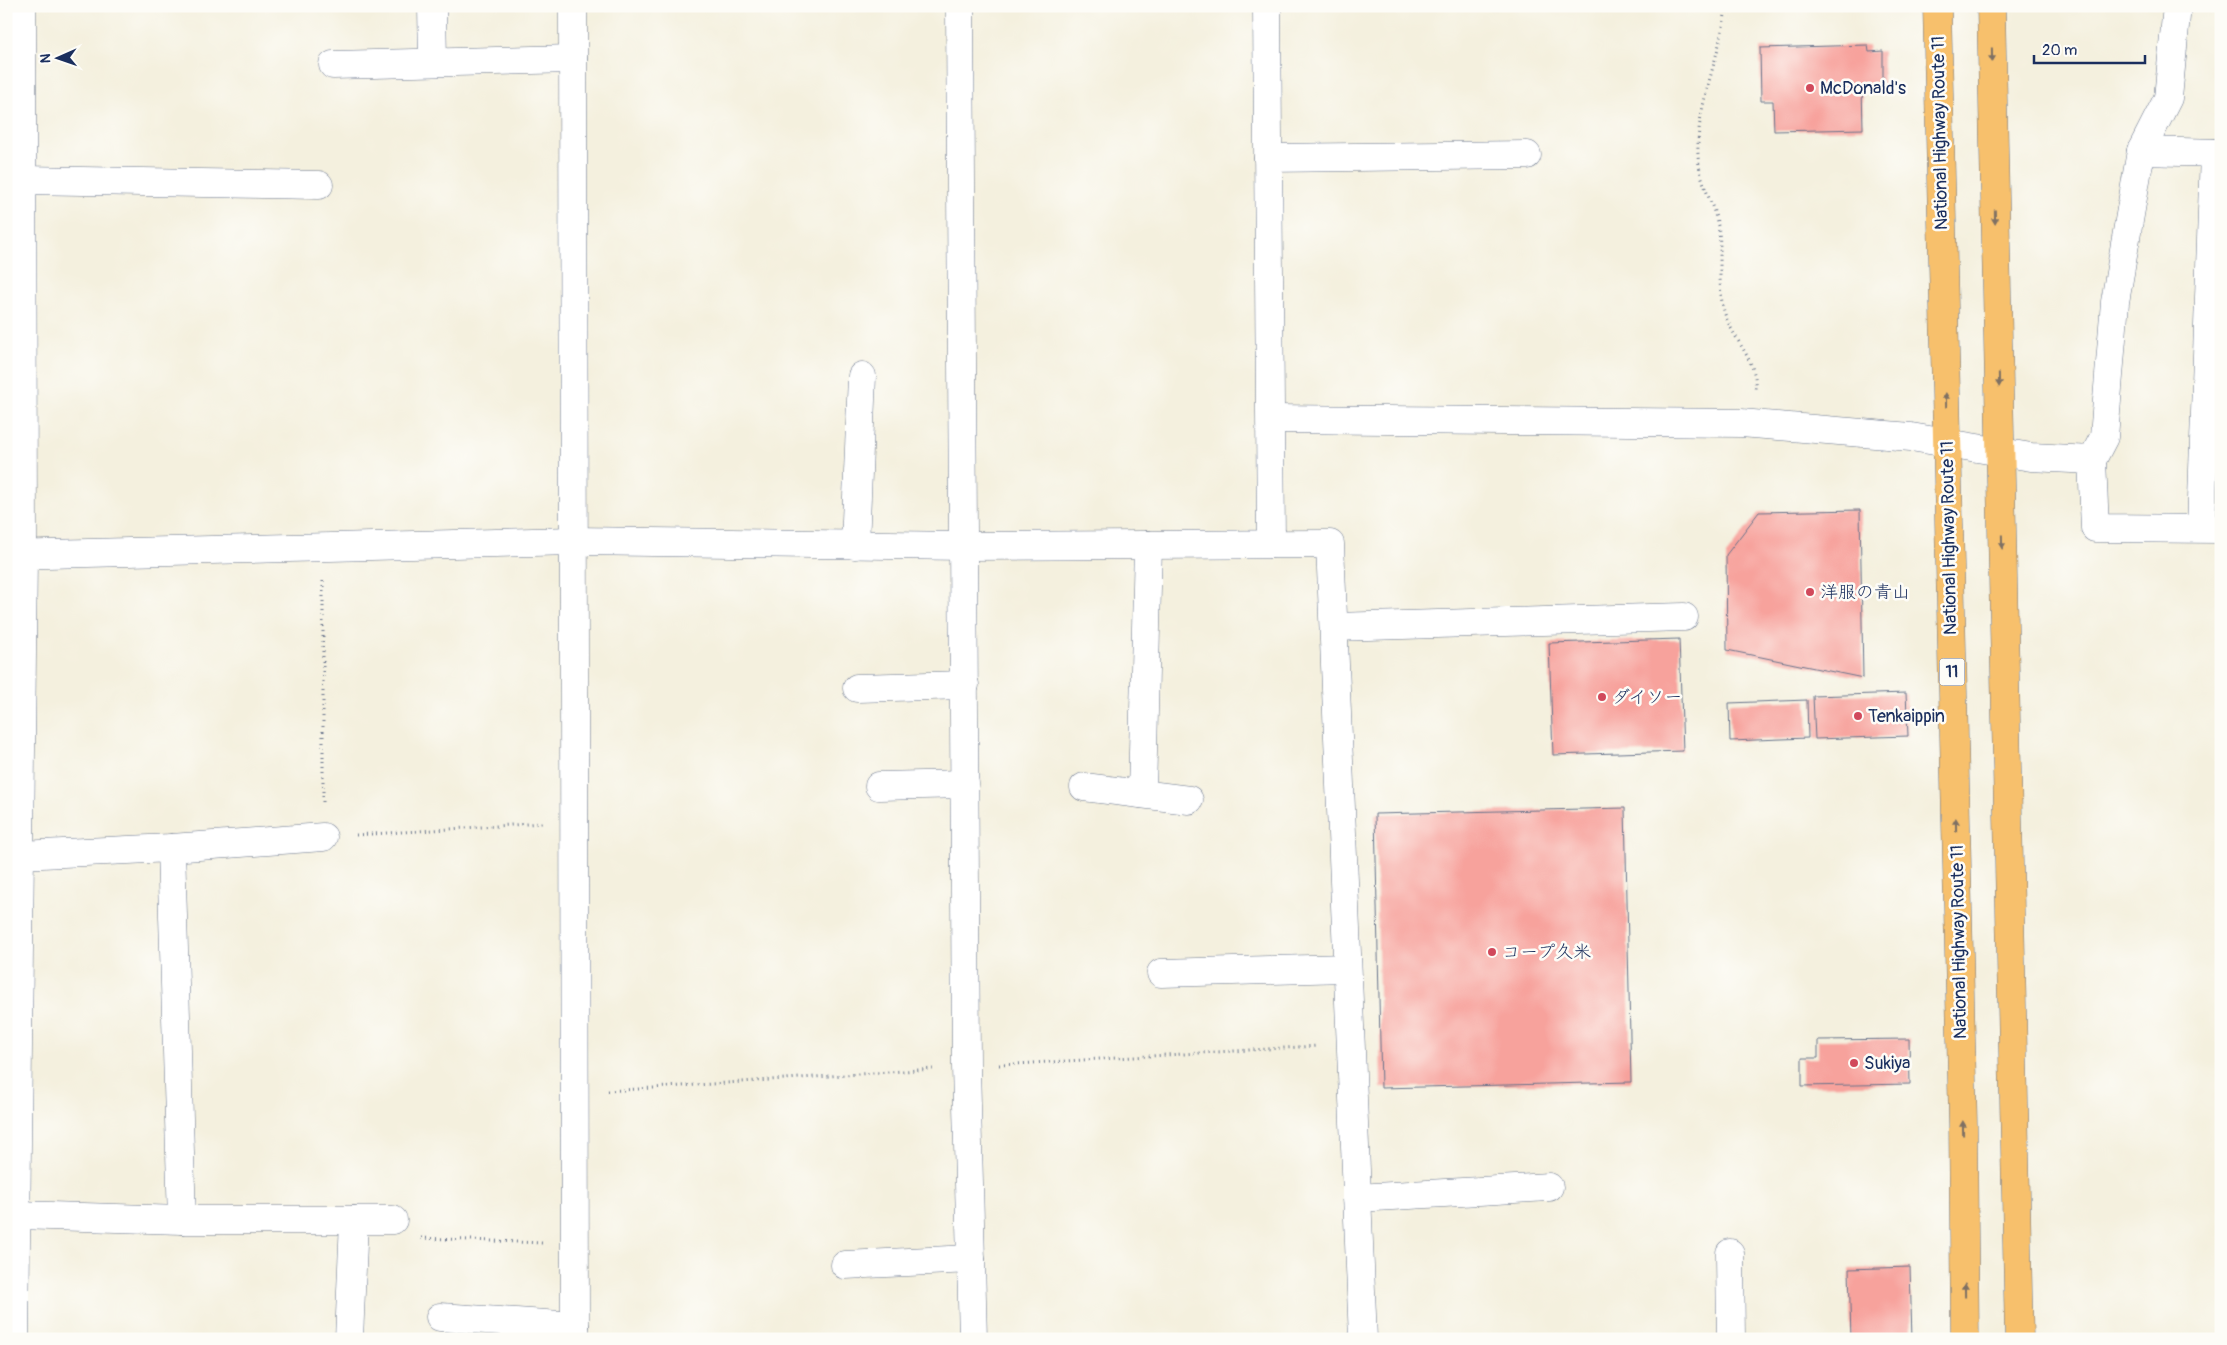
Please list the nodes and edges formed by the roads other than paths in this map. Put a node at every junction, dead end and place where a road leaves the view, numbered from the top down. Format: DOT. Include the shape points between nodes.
graph roads {
  1 [pos="22,6"];
  2 [pos="432,6"];
  3 [pos="573,6"];
  4 [pos="960,6"];
  5 [pos="1267,6"];
  6 [pos="1937,6"];
  7 [pos="1991,6"];
  8 [pos="2177,6"];
  9 [pos="573,60"];
  10 [pos="433,62"];
  11 [pos="333,65"];
  12 [pos="14,80"];
  13 [pos="2141,151"];
  14 [pos="2217,153"];
  15 [pos="1527,155"];
  16 [pos="1268,158"];
  17 [pos="23,180"];
  18 [pos="319,185"];
  19 [pos="862,376"];
  20 [pos="1271,419"];
  21 [pos="1947,443"];
  22 [pos="2000,453"];
  23 [pos="2092,460"];
  24 [pos="2211,529"];
  25 [pos="574,541"];
  26 [pos="1271,544"];
  27 [pos="856,545"];
  28 [pos="1148,545"];
  29 [pos="964,546"];
  30 [pos="15,555"];
  31 [pos="1684,617"];
  32 [pos="1334,627"];
  33 [pos="965,685"];
  34 [pos="857,688"];
  35 [pos="13,774"];
  36 [pos="965,784"];
  37 [pos="879,786"];
  38 [pos="1084,787"];
  39 [pos="1142,794"];
  40 [pos="1189,800"];
  41 [pos="323,837"];
  42 [pos="170,848"];
  43 [pos="20,855"];
  44 [pos="1347,968"];
  45 [pos="13,971"];
  46 [pos="1161,973"];
  47 [pos="12,1068"];
  48 [pos="1549,1187"];
  49 [pos="1357,1198"];
  50 [pos="17,1215"];
  51 [pos="182,1220"];
  52 [pos="354,1220"];
  53 [pos="393,1220"];
  54 [pos="1730,1253"];
  55 [pos="971,1260"];
  56 [pos="845,1265"];
  57 [pos="440,1317"];
  58 [pos="575,1332"];
  59 [pos="15,1339"];
  60 [pos="349,1339"];
  61 [pos="973,1339"];
  62 [pos="1363,1339"];
  63 [pos="1731,1339"];
  64 [pos="1965,1339"];
  65 [pos="2019,1339"];
  1 -- 12 [label="street"];
  2 -- 10 [label="street"];
  3 -- 9 [label="street"];
  4 -- 29 [label="street"];
  5 -- 16 [label="street"];
  21 -- 6 [label="highway, National Highway Route 11 / 11, one-way"];
  7 -- 22 [label="highway, one-way"];
  8 -- 13 [label="street" via="2168,98"];
  9 -- 10 [label="street"];
  9 -- 25 [label="street"];
  10 -- 11 [label="street"];
  12 -- 17 [label="street"];
  13 -- 14 [label="street"];
  13 -- 23 [label="street" via="2115,302 2104,437"];
  14 -- 24 [label="street"];
  15 -- 16 [label="street"];
  16 -- 20 [label="street"];
  17 -- 18 [label="street"];
  17 -- 30 [label="street"];
  19 -- 27 [label="street"];
  20 -- 21 [label="street" via="1757,425"];
  20 -- 26 [label="street"];
  21 -- 22 [label="street"];
  64 -- 21 [label="highway, National Highway Route 11 / 11, one-way"];
  22 -- 23 [label="street"];
  22 -- 65 [label="highway, one-way"];
  23 -- 24 [label="street" via="2095,528"];
  25 -- 27 [label="street"];
  25 -- 30 [label="street"];
  25 -- 58 [label="street"];
  26 -- 28 [label="street"];
  26 -- 32 [label="street" via="1330,544"];
  27 -- 29 [label="street"];
  28 -- 29 [label="street"];
  28 -- 39 [label="street"];
  29 -- 33 [label="street"];
  30 -- 35 [label="street"];
  31 -- 32 [label="street"];
  32 -- 44 [label="street"];
  33 -- 34 [label="street"];
  33 -- 36 [label="street"];
  35 -- 43 [label="street"];
  36 -- 37 [label="street"];
  36 -- 55 [label="street" via="966,1066"];
  38 -- 39 [label="street"];
  39 -- 40 [label="street"];
  41 -- 42 [label="street"];
  42 -- 43 [label="street"];
  42 -- 51 [label="street"];
  43 -- 45 [label="street"];
  44 -- 46 [label="street"];
  44 -- 49 [label="street"];
  45 -- 47 [label="street"];
  47 -- 50 [label="street"];
  48 -- 49 [label="street"];
  49 -- 62 [label="street"];
  50 -- 51 [label="street"];
  50 -- 59 [label="street"];
  51 -- 52 [label="street"];
  52 -- 53 [label="street"];
  52 -- 60 [label="street"];
  54 -- 63 [label="street"];
  55 -- 56 [label="street"];
  55 -- 61 [label="street"];
  57 -- 58 [label="street"];
}
